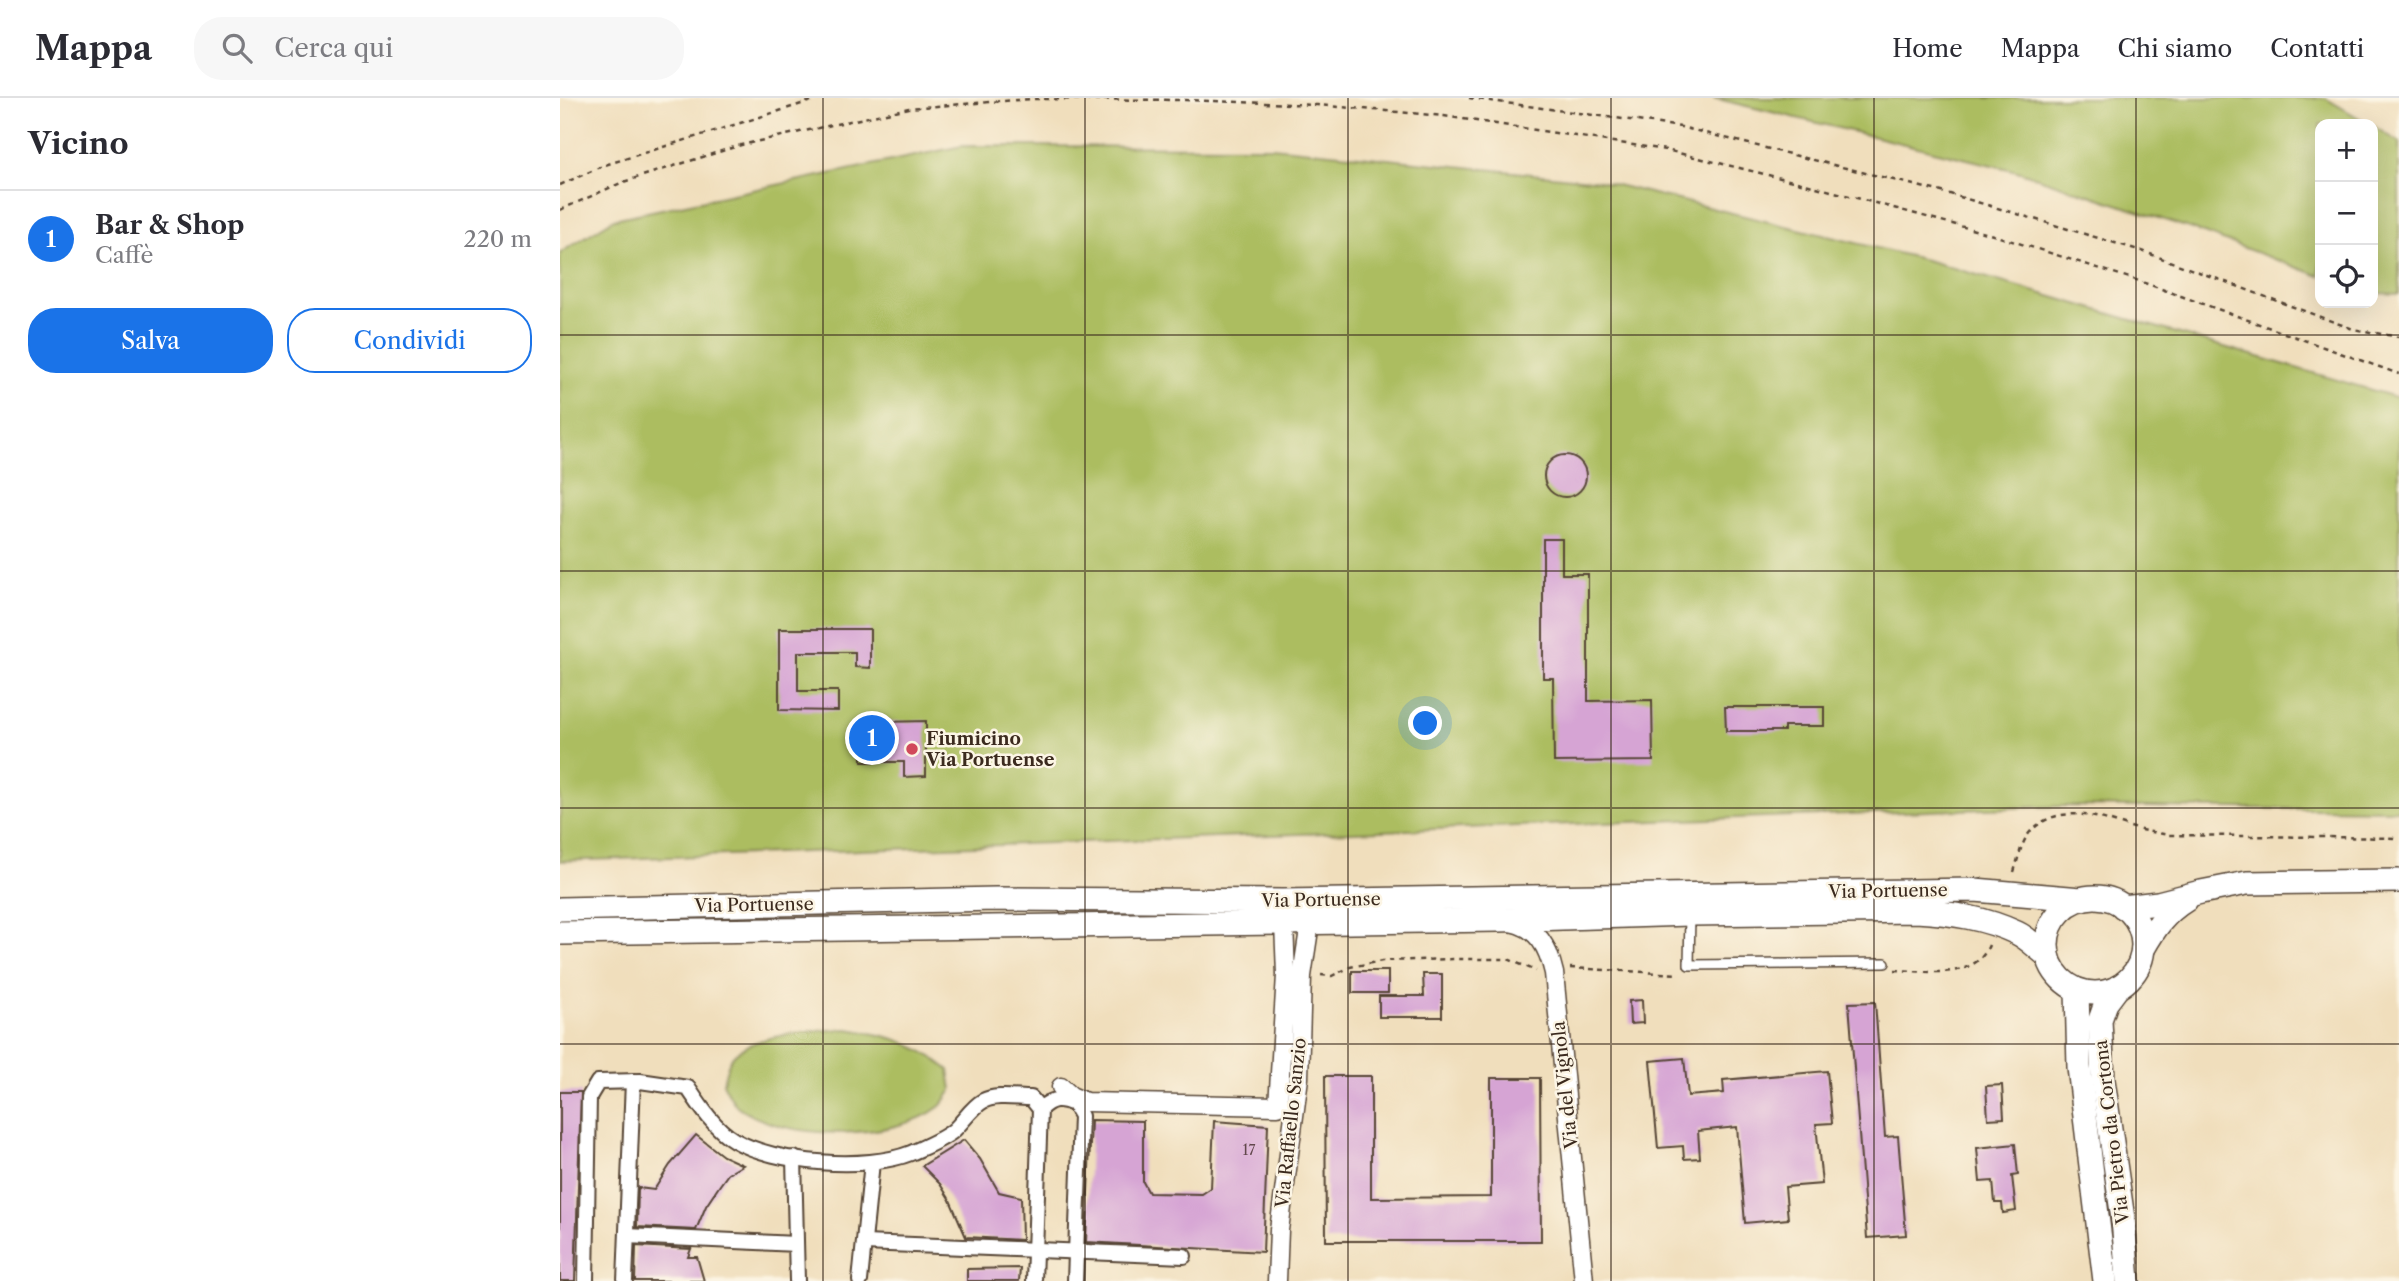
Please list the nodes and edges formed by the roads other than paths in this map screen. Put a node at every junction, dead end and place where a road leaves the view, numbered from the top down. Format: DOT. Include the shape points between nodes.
graph roads {
  1 [pos="2399,881"];
  2 [pos="2201,892"];
  3 [pos="2081,899"];
  4 [pos="2123,907"];
  5 [pos="560,909"];
  6 [pos="1690,914"];
  7 [pos="1499,920"];
  8 [pos="1284,923"];
  9 [pos="1310,923"];
  10 [pos="560,933"];
  11 [pos="2143,949"];
  12 [pos="2048,956"];
  13 [pos="1885,963"];
  14 [pos="2118,987"];
  15 [pos="2077,990"];
  16 [pos="633,1081"];
  17 [pos="1062,1087"];
  18 [pos="1040,1109"];
  19 [pos="794,1158"];
  20 [pos="872,1162"];
  21 [pos="627,1236"];
  22 [pos="864,1242"];
  23 [pos="796,1244"];
  24 [pos="1035,1249"];
  25 [pos="1076,1250"];
  26 [pos="1184,1256"];
  27 [pos="586,1281"];
  28 [pos="625,1281"];
  29 [pos="797,1281"];
  30 [pos="860,1281"];
  31 [pos="1034,1281"];
  32 [pos="1075,1281"];
  33 [pos="1277,1281"];
  34 [pos="1584,1281"];
  35 [pos="2105,1281"];
  36 [pos="2128,1281"];
  1 -- 2 [label="street" via="2247,883"];
  2 -- 4 [label="street"];
  2 -- 11 [label="street" via="2159,921"];
  3 -- 4 [label="street" via="2108,899"];
  3 -- 5 [label="street, Via Portuense" via="1975,890 1282,901 996,899"];
  3 -- 12 [label="street" via="2053,921"];
  4 -- 11 [label="street" via="2137,924"];
  6 -- 7 [label="street, Via Portuense"];
  6 -- 12 [label="street, Via Portuense" via="1949,913 2020,934"];
  6 -- 13 [label="lane" via="1689,965"];
  7 -- 9 [label="street, Via Portuense"];
  7 -- 34 [label="street, Via del Vignola" via="1521,924 1538,936 1554,973"];
  8 -- 9 [label="street, Via Portuense"];
  8 -- 10 [label="street, Via Portuense"];
  8 -- 17 [label="street" via="1286,975 1278,1106 1086,1102"];
  9 -- 33 [label="street, Via Raffaello Sanzio"];
  11 -- 14 [label="street" via="2133,974"];
  12 -- 15 [label="street" via="2058,976"];
  14 -- 15 [label="street" via="2099,993"];
  14 -- 36 [label="street, Via Pietro da Cortona" via="2100,1020 2102,1080"];
  15 -- 35 [label="street, Via Pietro da Cortona" via="2079,1067"];
  16 -- 19 [label="street" via="688,1088 733,1139 772,1155"];
  16 -- 21 [label="street"];
  16 -- 27 [label="street" via="598,1082 589,1097"];
  18 -- 20 [label="street" via="1031,1098 982,1101 951,1133 909,1153"];
  18 -- 24 [label="street"];
  18 -- 25 [label="street" via="1060,1098 1074,1104 1081,1116"];
  19 -- 20 [label="street"];
  19 -- 23 [label="street"];
  20 -- 22 [label="street"];
  21 -- 23 [label="street"];
  21 -- 28 [label="street"];
  22 -- 24 [label="street"];
  22 -- 30 [label="street"];
  23 -- 29 [label="street"];
  24 -- 25 [label="street"];
  24 -- 31 [label="street"];
  25 -- 26 [label="street"];
  25 -- 32 [label="street"];
}
